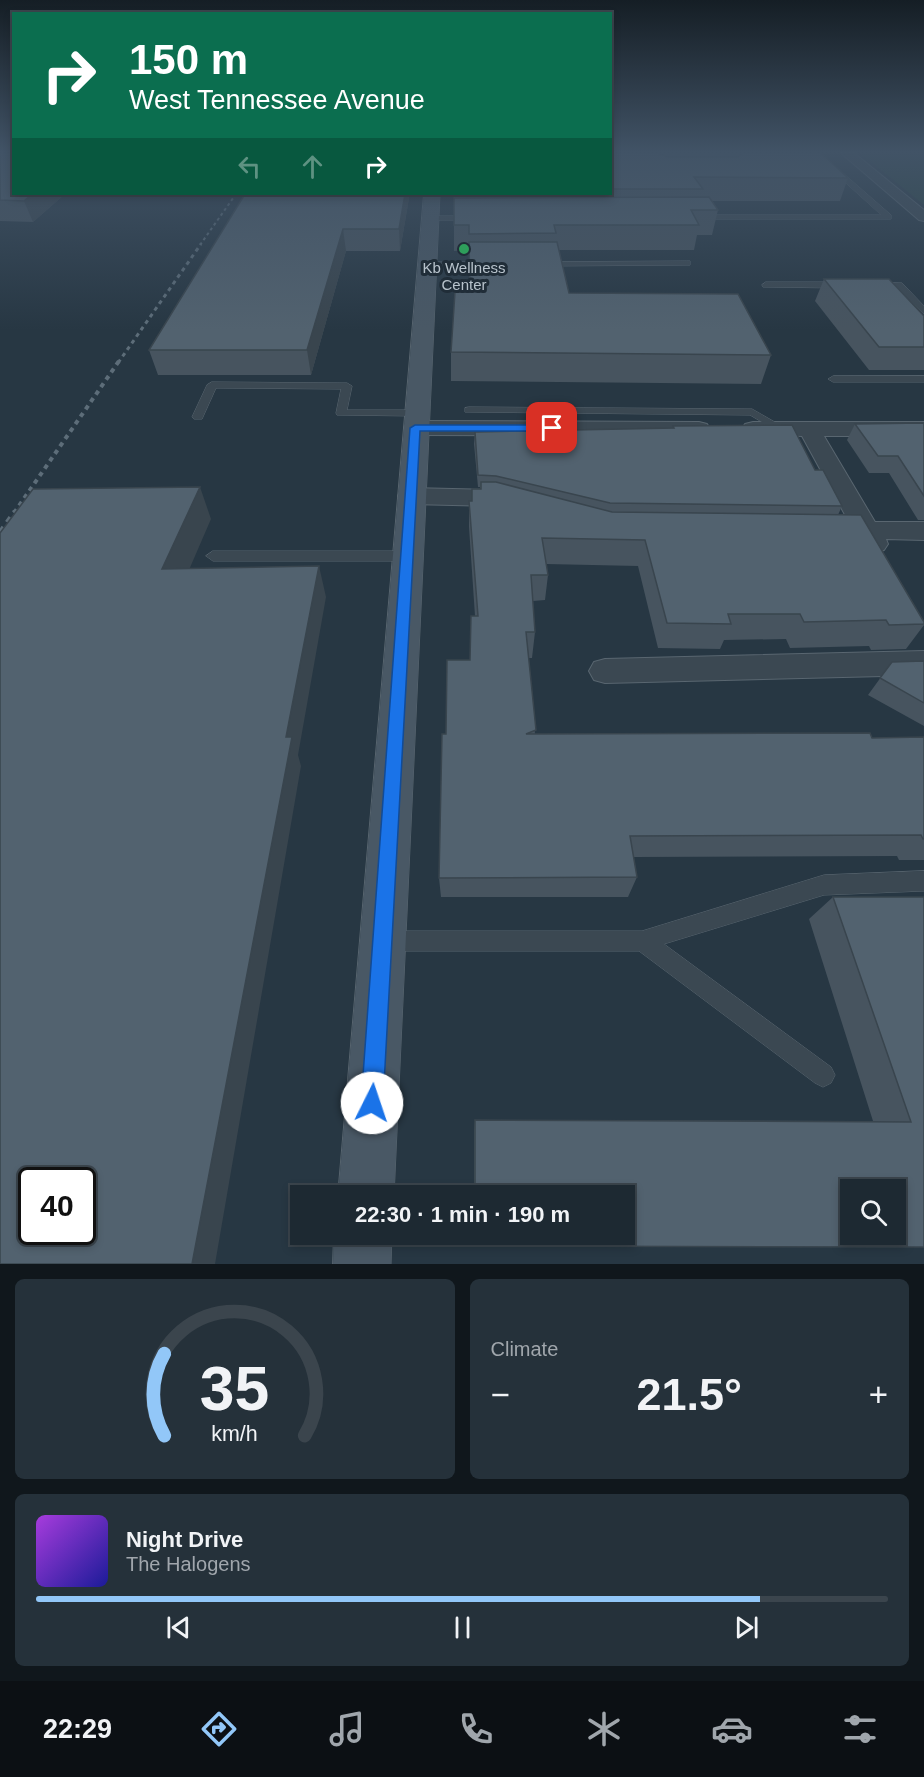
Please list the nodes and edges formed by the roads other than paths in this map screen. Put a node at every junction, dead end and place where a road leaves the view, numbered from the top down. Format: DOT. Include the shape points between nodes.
graph roads {
  1 [pos="431,212"];
  2 [pos="454,212"];
  3 [pos="882,212"];
  4 [pos="688,217"];
  5 [pos="477,218"];
  6 [pos="687,263"];
  7 [pos="427,264"];
  8 [pos="498,264"];
  9 [pos="533,264"];
  10 [pos="766,285"];
  11 [pos="854,285"];
  12 [pos="866,285"];
  13 [pos="924,311"];
  14 [pos="833,379"];
  15 [pos="924,379"];
  16 [pos="469,410"];
  17 [pos="198,417"];
  18 [pos="415,421"];
  19 [pos="781,429"];
  20 [pos="809,429"];
  21 [pos="924,429"];
  22 [pos="411,496"];
  23 [pos="540,510"];
  24 [pos="811,530"];
  25 [pos="867,531"];
  26 [pos="924,531"];
  27 [pos="213,556"];
  28 [pos="407,556"];
  29 [pos="884,561"];
  30 [pos="924,663"];
  31 [pos="605,671"];
  32 [pos="924,881"];
  33 [pos="382,941"];
  34 [pos="642,941"];
  35 [pos="823,1075"];
  36 [pos="367,1185"];
  37 [pos="363,1245"];
  38 [pos="362,1264"];
  1 -- 7 [label="street"];
  2 -- 5 [label="lane"];
  3 -- 4 [label="lane" via="888,217"];
  6 -- 9 [label="lane"];
  7 -- 8 [label="lane"];
  7 -- 18 [label="street"];
  10 -- 11 [label="lane"];
  12 -- 13 [label="lane" via="898,285"];
  14 -- 15 [label="lane"];
  16 -- 19 [label="lane" via="752,412"];
  17 -- 18 [label="lane" via="212,385 346,386 341,413"];
  18 -- 19 [label="street"];
  18 -- 22 [label="street"];
  19 -- 20 [label="street"];
  20 -- 21 [label="street"];
  20 -- 25 [label="street"];
  22 -- 23 [label="street" via="495,498"];
  22 -- 28 [label="street"];
  24 -- 25 [label="street"];
  25 -- 26 [label="street"];
  25 -- 29 [label="street"];
  27 -- 28 [label="lane"];
  28 -- 33 [label="street"];
  30 -- 31 [label="street"];
  32 -- 34 [label="lane" via="824,885"];
  33 -- 34 [label="lane"];
  33 -- 36 [label="street"];
  34 -- 35 [label="lane"];
  37 -- 38 [label="street"];
}
